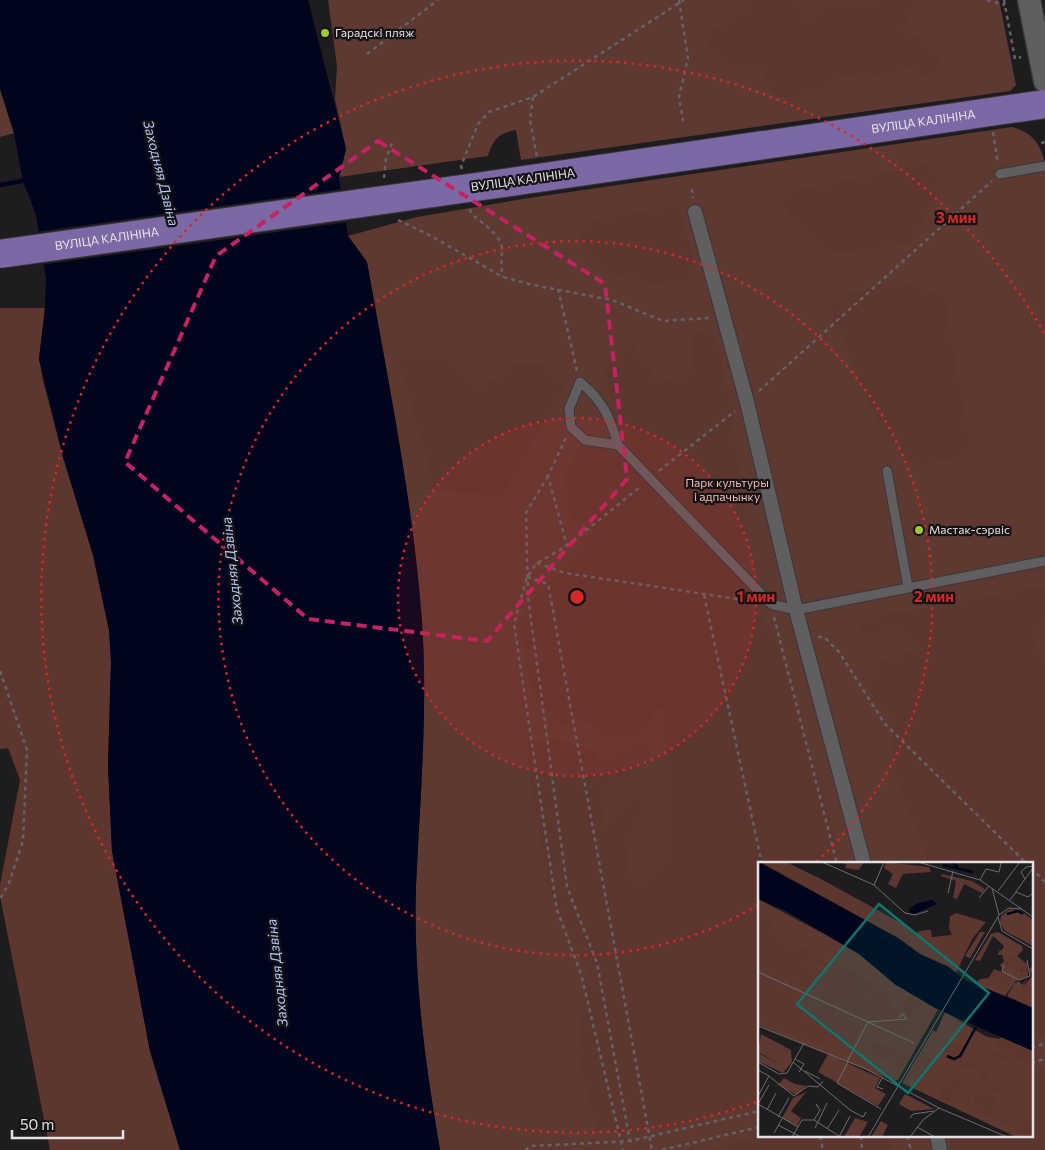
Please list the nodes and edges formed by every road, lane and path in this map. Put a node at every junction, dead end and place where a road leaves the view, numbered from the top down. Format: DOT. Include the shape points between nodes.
graph roads {
  1 [pos="438,0"];
  2 [pos="684,0"];
  3 [pos="987,0"];
  4 [pos="1004,0"];
  5 [pos="1030,0"];
  6 [pos="680,2"];
  7 [pos="1005,5"];
  8 [pos="367,54"];
  9 [pos="1015,59"];
  10 [pos="1045,80"];
  11 [pos="533,97"];
  12 [pos="1045,104"];
  13 [pos="508,105"];
  14 [pos="682,121"];
  15 [pos="393,140"];
  16 [pos="1045,142"];
  17 [pos="1041,143"];
  18 [pos="537,156"];
  19 [pos="1045,166"];
  20 [pos="1000,174"];
  21 [pos="384,182"];
  22 [pos="977,194"];
  23 [pos="695,212"];
  24 [pos="393,214"];
  25 [pos="0,254"];
  26 [pos="558,289"];
  27 [pos="723,317"];
  28 [pos="580,382"];
  29 [pos="747,402"];
  30 [pos="571,427"];
  31 [pos="618,445"];
  32 [pos="888,471"];
  33 [pos="548,476"];
  34 [pos="649,479"];
  35 [pos="567,546"];
  36 [pos="1045,561"];
  37 [pos="536,563"];
  38 [pos="527,577"];
  39 [pos="908,587"];
  40 [pos="704,595"];
  41 [pos="770,604"];
  42 [pos="796,610"];
  43 [pos="804,638"];
  44 [pos="0,671"];
  45 [pos="762,862"];
  46 [pos="836,862"];
  47 [pos="863,862"];
  48 [pos="1025,862"];
  49 [pos="1032,869"];
  50 [pos="1045,882"];
  51 [pos="0,899"];
  52 [pos="1045,1044"];
  53 [pos="1032,1047"];
  54 [pos="1045,1059"];
  55 [pos="1032,1063"];
  56 [pos="758,1111"];
  57 [pos="758,1127"];
  58 [pos="651,1136"];
  59 [pos="630,1141"];
  60 [pos="622,1143"];
  61 [pos="525,1150"];
  62 [pos="623,1150"];
  63 [pos="652,1150"];
  64 [pos="662,1150"];
  1 -- 8 [label="path"];
  2 -- 6 [label="path"];
  3 -- 7 [label="path"];
  4 -- 7 [label="path"];
  5 -- 10 [label="street"];
  6 -- 11 [label="path"];
  6 -- 14 [label="path" via="688,58 679,97"];
  7 -- 9 [label="path"];
  11 -- 13 [label="path"];
  11 -- 18 [label="path" via="530,120"];
  12 -- 25 [label="main road, ВУЛІЦА КАЛІНІНА, bridge"];
  15 -- 21 [label="path" via="386,158"];
  16 -- 17 [label="path"];
  19 -- 20 [label="lane"];
  22 -- 29 [label="path"];
  23 -- 27 [label="street"];
  24 -- 26 [label="path" via="398,220 503,277"];
  26 -- 27 [label="path" via="612,300 663,321"];
  26 -- 28 [label="path"];
  27 -- 29 [label="street"];
  28 -- 30 [label="lane" via="569,409"];
  28 -- 31 [label="lane" via="597,396 611,422"];
  29 -- 34 [label="path"];
  29 -- 42 [label="street"];
  30 -- 31 [label="lane" via="585,440"];
  30 -- 33 [label="path"];
  31 -- 34 [label="lane"];
  32 -- 39 [label="lane"];
  33 -- 35 [label="path"];
  33 -- 38 [label="path" via="526,513"];
  34 -- 35 [label="path"];
  34 -- 41 [label="lane"];
  35 -- 37 [label="path"];
  36 -- 39 [label="lane"];
  37 -- 38 [label="path"];
  37 -- 40 [label="path" via="565,573"];
  38 -- 58 [label="path" via="548,584"];
  38 -- 59 [label="path" via="567,887 597,963"];
  38 -- 60 [label="path" via="514,624 557,910 581,974"];
  39 -- 42 [label="lane"];
  40 -- 41 [label="path"];
  40 -- 45 [label="path"];
  41 -- 42 [label="lane"];
  41 -- 46 [label="path"];
  42 -- 43 [label="street"];
  43 -- 47 [label="street"];
  43 -- 48 [label="path" via="824,636 839,652 885,724"];
  44 -- 51 [label="path" via="26,750 23,841"];
  49 -- 50 [label="path"];
  52 -- 53 [label="path"];
  54 -- 55 [label="path"];
  56 -- 58 [label="path"];
  57 -- 64 [label="path"];
  58 -- 59 [label="path"];
  58 -- 63 [label="path"];
  59 -- 60 [label="path"];
  60 -- 61 [label="path" via="531,1146"];
  60 -- 62 [label="path"];
}
